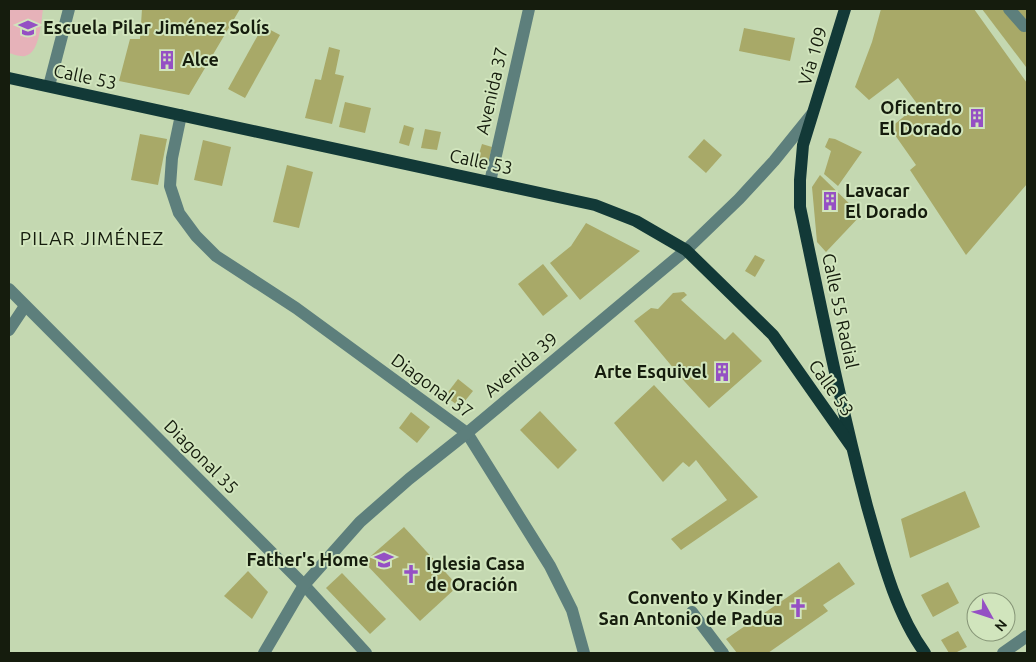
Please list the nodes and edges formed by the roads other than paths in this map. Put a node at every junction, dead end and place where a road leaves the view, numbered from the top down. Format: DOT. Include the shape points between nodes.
graph roads {
  1 [pos="69,9"];
  2 [pos="529,9"];
  3 [pos="845,9"];
  4 [pos="1009,9"];
  5 [pos="1024,26"];
  6 [pos="9,78"];
  7 [pos="49,86"];
  8 [pos="814,112"];
  9 [pos="181,115"];
  10 [pos="490,182"];
  11 [pos="686,250"];
  12 [pos="9,289"];
  13 [pos="25,306"];
  14 [pos="9,330"];
  15 [pos="467,433"];
  16 [pos="851,446"];
  17 [pos="304,585"];
  18 [pos="692,612"];
  19 [pos="1027,636"];
  20 [pos="264,653"];
  21 [pos="366,653"];
  22 [pos="584,653"];
  23 [pos="723,653"];
  24 [pos="925,653"];
  25 [pos="1003,653"];
  1 -- 7 [label="street"];
  2 -- 10 [label="street, Avenida 37"];
  3 -- 8 [label="main road, Vía 109"];
  4 -- 5 [label="street"];
  6 -- 7 [label="main road, Calle 53"];
  7 -- 9 [label="main road, Calle 53"];
  8 -- 11 [label="street, Avenida 39" via="745,193"];
  8 -- 16 [label="main road, Calle 55 Radial" via="803,145 800,207"];
  9 -- 10 [label="main road, Calle 53"];
  9 -- 15 [label="street, Diagonal 37" via="170,186 180,213 196,236 216,256 296,308"];
  10 -- 11 [label="main road, Calle 53" via="595,206 636,222"];
  11 -- 15 [label="street, Avenida 39"];
  11 -- 16 [label="main road, Calle 53" via="773,335"];
  12 -- 13 [label="street, Diagonal 35"];
  13 -- 14 [label="street"];
  13 -- 17 [label="street, Diagonal 35"];
  15 -- 17 [label="street, Avenida 39" via="360,522"];
  15 -- 22 [label="street, Diagonal 37" via="550,566 572,610"];
  16 -- 24 [label="main road, Calle 55 Radial" via="886,573 915,640"];
  17 -- 20 [label="street, Avenida 39"];
  17 -- 21 [label="street, Diagonal 35"];
  18 -- 23 [label="street"];
  19 -- 25 [label="street"];
}
